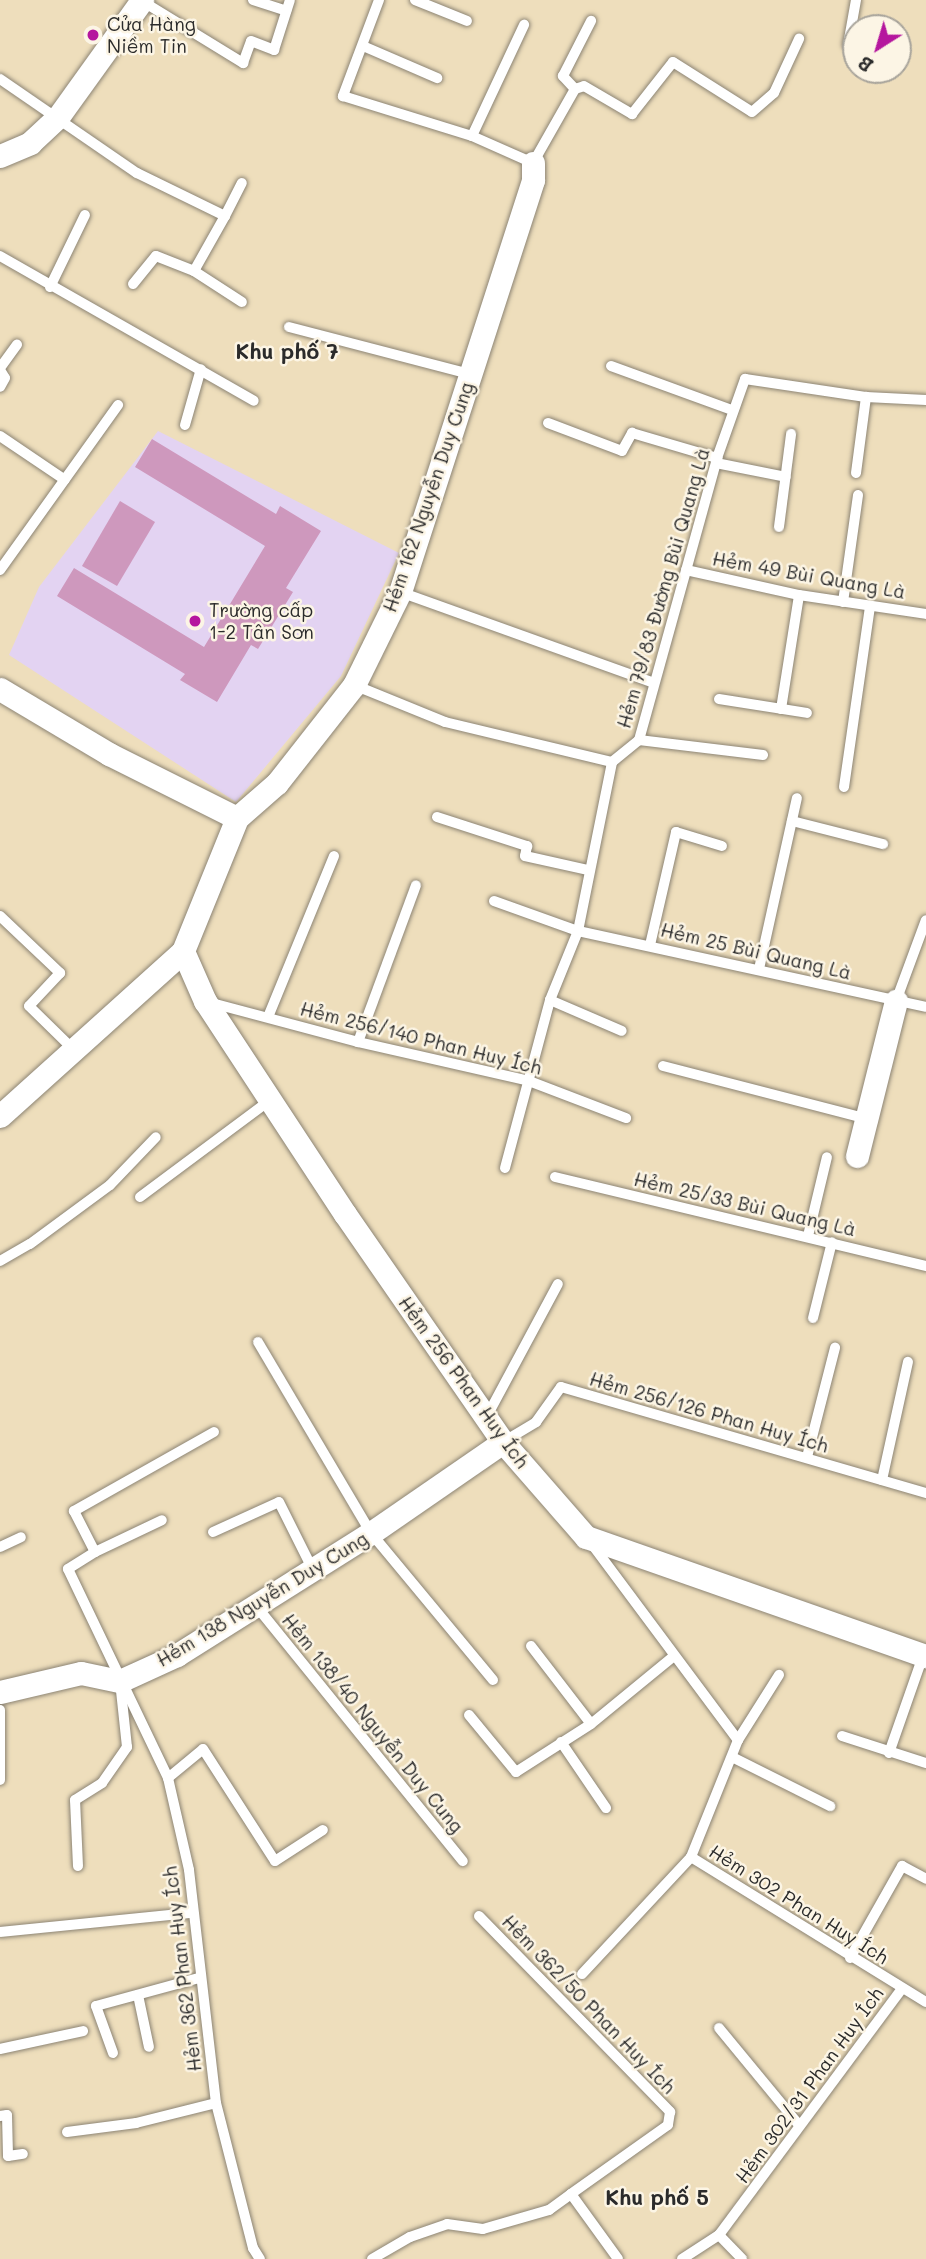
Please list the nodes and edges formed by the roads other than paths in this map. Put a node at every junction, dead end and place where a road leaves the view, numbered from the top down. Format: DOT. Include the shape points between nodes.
graph roads {
  1 [pos="253,0"];
  2 [pos="290,0"];
  3 [pos="379,0"];
  4 [pos="415,0"];
  5 [pos="142,1"];
  6 [pos="286,12"];
  7 [pos="591,21"];
  8 [pos="467,22"];
  9 [pos="524,25"];
  10 [pos="799,39"];
  11 [pos="363,46"];
  12 [pos="437,78"];
  13 [pos="0,79"];
  14 [pos="575,89"];
  15 [pos="58,117"];
  16 [pos="472,136"];
  17 [pos="0,156"];
  18 [pos="533,163"];
  19 [pos="242,183"];
  20 [pos="85,215"];
  21 [pos="225,216"];
  22 [pos="0,256"];
  23 [pos="194,271"];
  24 [pos="133,285"];
  25 [pos="50,287"];
  26 [pos="242,302"];
  27 [pos="289,327"];
  28 [pos="17,345"];
  29 [pos="611,366"];
  30 [pos="0,369"];
  31 [pos="201,369"];
  32 [pos="470,374"];
  33 [pos="0,387"];
  34 [pos="866,397"];
  35 [pos="926,400"];
  36 [pos="254,401"];
  37 [pos="118,405"];
  38 [pos="732,410"];
  39 [pos="548,423"];
  40 [pos="184,425"];
  41 [pos="791,434"];
  42 [pos="0,436"];
  43 [pos="716,460"];
  44 [pos="856,473"];
  45 [pos="786,477"];
  46 [pos="65,480"];
  47 [pos="858,495"];
  48 [pos="779,527"];
  49 [pos="0,570"];
  50 [pos="686,570"];
  51 [pos="400,592"];
  52 [pos="799,595"];
  53 [pos="843,602"];
  54 [pos="870,606"];
  55 [pos="926,614"];
  56 [pos="652,682"];
  57 [pos="354,685"];
  58 [pos="0,689"];
  59 [pos="719,699"];
  60 [pos="781,709"];
  61 [pos="807,713"];
  62 [pos="639,740"];
  63 [pos="763,755"];
  64 [pos="612,762"];
  65 [pos="844,787"];
  66 [pos="797,798"];
  67 [pos="437,817"];
  68 [pos="237,818"];
  69 [pos="792,821"];
  70 [pos="883,844"];
  71 [pos="722,846"];
  72 [pos="334,856"];
  73 [pos="588,870"];
  74 [pos="416,885"];
  75 [pos="494,901"];
  76 [pos="0,916"];
  77 [pos="926,920"];
  78 [pos="578,931"];
  79 [pos="650,945"];
  80 [pos="183,951"];
  81 [pos="759,969"];
  82 [pos="551,1000"];
  83 [pos="205,1001"];
  84 [pos="896,1001"];
  85 [pos="926,1007"];
  86 [pos="268,1017"];
  87 [pos="622,1031"];
  88 [pos="358,1042"];
  89 [pos="75,1051"];
  90 [pos="663,1066"];
  91 [pos="528,1081"];
  92 [pos="270,1100"];
  93 [pos="0,1116"];
  94 [pos="626,1118"];
  95 [pos="868,1119"];
  96 [pos="156,1137"];
  97 [pos="858,1156"];
  98 [pos="827,1157"];
  99 [pos="505,1168"];
  100 [pos="555,1177"];
  101 [pos="140,1197"];
  102 [pos="808,1236"];
  103 [pos="832,1242"];
  104 [pos="0,1261"];
  105 [pos="926,1266"];
  106 [pos="558,1284"];
  107 [pos="813,1318"];
  108 [pos="258,1342"];
  109 [pos="835,1348"];
  110 [pos="908,1362"];
  111 [pos="486,1418"];
  112 [pos="214,1432"];
  113 [pos="503,1442"];
  114 [pos="807,1457"];
  115 [pos="882,1480"];
  116 [pos="926,1493"];
  117 [pos="162,1520"];
  118 [pos="213,1532"];
  119 [pos="371,1534"];
  120 [pos="586,1536"];
  121 [pos="20,1537"];
  122 [pos="0,1547"];
  123 [pos="95,1552"];
  124 [pos="312,1567"];
  125 [pos="257,1607"];
  126 [pos="531,1646"];
  127 [pos="674,1656"];
  128 [pos="925,1656"];
  129 [pos="779,1675"];
  130 [pos="493,1680"];
  131 [pos="120,1681"];
  132 [pos="0,1692"];
  133 [pos="0,1710"];
  134 [pos="469,1715"];
  135 [pos="591,1724"];
  136 [pos="842,1736"];
  137 [pos="738,1740"];
  138 [pos="561,1742"];
  139 [pos="889,1753"];
  140 [pos="732,1757"];
  141 [pos="926,1763"];
  142 [pos="168,1777"];
  143 [pos="0,1780"];
  144 [pos="830,1806"];
  145 [pos="606,1808"];
  146 [pos="323,1830"];
  147 [pos="691,1857"];
  148 [pos="463,1861"];
  149 [pos="78,1866"];
  150 [pos="926,1879"];
  151 [pos="192,1913"];
  152 [pos="479,1916"];
  153 [pos="0,1933"];
  154 [pos="850,1958"];
  155 [pos="582,1974"];
  156 [pos="199,1978"];
  157 [pos="902,1989"];
  158 [pos="138,1995"];
  159 [pos="926,2002"];
  160 [pos="719,2028"];
  161 [pos="83,2031"];
  162 [pos="149,2048"];
  163 [pos="0,2049"];
  164 [pos="113,2053"];
  165 [pos="216,2103"];
  166 [pos="0,2116"];
  167 [pos="798,2124"];
  168 [pos="67,2132"];
  169 [pos="23,2154"];
  170 [pos="571,2194"];
  171 [pos="719,2235"];
  172 [pos="260,2259"];
  173 [pos="372,2259"];
  174 [pos="618,2259"];
  175 [pos="681,2259"];
  176 [pos="742,2259"];
  1 -- 6 [label="lane"];
  2 -- 6 [label="lane"];
  3 -- 11 [label="lane"];
  4 -- 8 [label="lane"];
  5 -- 6 [label="lane" via="243,63 251,41 274,50"];
  5 -- 15 [label="street"];
  7 -- 14 [label="lane" via="564,76"];
  9 -- 16 [label="lane"];
  10 -- 14 [label="lane" via="774,93 752,113 673,62 632,114 584,86"];
  11 -- 12 [label="lane"];
  11 -- 16 [label="lane" via="343,96"];
  13 -- 15 [label="lane"];
  14 -- 18 [label="lane, Hẻm 162 Nguyễn Duy Cung"];
  15 -- 17 [label="street" via="30,143"];
  15 -- 21 [label="lane" via="137,173"];
  16 -- 18 [label="lane"];
  18 -- 32 [label="street, Hẻm 162 Nguyễn Duy Cung" via="533,180"];
  19 -- 21 [label="lane"];
  20 -- 25 [label="lane"];
  21 -- 23 [label="lane"];
  22 -- 25 [label="lane"];
  23 -- 24 [label="lane" via="156,256"];
  23 -- 26 [label="lane"];
  25 -- 31 [label="lane"];
  27 -- 32 [label="lane"];
  28 -- 30 [label="lane"];
  29 -- 38 [label="lane"];
  30 -- 33 [label="lane" via="5,378"];
  31 -- 36 [label="lane"];
  31 -- 40 [label="lane"];
  32 -- 51 [label="street, Hẻm 162 Nguyễn Duy Cung"];
  34 -- 35 [label="lane"];
  34 -- 38 [label="lane, Hẻm 79/83 Đường Bùi Quang Là" via="745,379"];
  34 -- 44 [label="lane"];
  37 -- 46 [label="lane"];
  38 -- 43 [label="lane, Hẻm 79/83 Đường Bùi Quang Là"];
  39 -- 43 [label="lane" via="622,451 632,433"];
  41 -- 45 [label="lane"];
  42 -- 46 [label="lane"];
  43 -- 45 [label="lane"];
  43 -- 50 [label="lane, Hẻm 79/83 Đường Bùi Quang Là"];
  45 -- 48 [label="lane"];
  46 -- 49 [label="lane"];
  47 -- 53 [label="lane"];
  50 -- 52 [label="lane, Hẻm 49 Bùi Quang Là"];
  50 -- 56 [label="lane, Hẻm 79/83 Đường Bùi Quang Là"];
  51 -- 56 [label="lane"];
  51 -- 57 [label="street, Hẻm 162 Nguyễn Duy Cung"];
  52 -- 53 [label="lane, Hẻm 49 Bùi Quang Là"];
  52 -- 60 [label="lane"];
  53 -- 54 [label="lane, Hẻm 49 Bùi Quang Là"];
  54 -- 55 [label="lane, Hẻm 49 Bùi Quang Là"];
  54 -- 65 [label="lane"];
  56 -- 62 [label="lane, Hẻm 79/83 Đường Bùi Quang Là"];
  57 -- 64 [label="lane" via="444,722"];
  57 -- 68 [label="street, Hẻm 162 Nguyễn Duy Cung" via="304,752"];
  58 -- 68 [label="street" via="109,754"];
  59 -- 60 [label="lane"];
  60 -- 61 [label="lane"];
  62 -- 63 [label="lane"];
  62 -- 64 [label="lane, Hẻm 79/83 Đường Bùi Quang Là"];
  64 -- 73 [label="lane"];
  66 -- 69 [label="lane"];
  67 -- 73 [label="lane" via="527,846 525,856"];
  68 -- 80 [label="street, Hẻm 162 Nguyễn Duy Cung"];
  69 -- 70 [label="lane"];
  69 -- 81 [label="lane"];
  71 -- 79 [label="lane" via="676,832"];
  72 -- 86 [label="lane"];
  73 -- 78 [label="lane"];
  74 -- 88 [label="lane"];
  75 -- 78 [label="lane, Hẻm 25 Bùi Quang Là"];
  76 -- 89 [label="lane" via="60,973 29,1006"];
  77 -- 84 [label="lane"];
  78 -- 79 [label="lane, Hẻm 25 Bùi Quang Là"];
  78 -- 82 [label="lane"];
  79 -- 81 [label="lane, Hẻm 25 Bùi Quang Là"];
  80 -- 83 [label="street, Hẻm 256 Phan Huy Ích"];
  80 -- 89 [label="street, Hẻm 162 Nguyễn Duy Cung"];
  81 -- 84 [label="lane, Hẻm 25 Bùi Quang Là"];
  82 -- 87 [label="lane"];
  82 -- 91 [label="lane"];
  83 -- 86 [label="lane, Hẻm 256/140 Phan Huy Ích"];
  83 -- 92 [label="street, Hẻm 256 Phan Huy Ích"];
  84 -- 85 [label="lane, Hẻm 25 Bùi Quang Là"];
  84 -- 95 [label="street"];
  86 -- 88 [label="lane, Hẻm 256/140 Phan Huy Ích"];
  88 -- 91 [label="lane, Hẻm 256/140 Phan Huy Ích"];
  89 -- 93 [label="street, Hẻm 162 Nguyễn Duy Cung"];
  90 -- 95 [label="lane"];
  91 -- 94 [label="lane, Hẻm 256/140 Phan Huy Ích"];
  91 -- 99 [label="lane"];
  92 -- 101 [label="lane"];
  92 -- 111 [label="street, Hẻm 256 Phan Huy Ích"];
  95 -- 97 [label="street"];
  96 -- 104 [label="lane" via="110,1185"];
  98 -- 102 [label="lane"];
  100 -- 102 [label="lane, Hẻm 25/33 Bùi Quang Là"];
  102 -- 103 [label="lane, Hẻm 25/33 Bùi Quang Là"];
  103 -- 105 [label="lane, Hẻm 25/33 Bùi Quang Là"];
  103 -- 107 [label="lane"];
  106 -- 111 [label="lane"];
  108 -- 119 [label="lane"];
  109 -- 114 [label="lane"];
  110 -- 115 [label="lane"];
  111 -- 113 [label="street, Hẻm 256 Phan Huy Ích"];
  112 -- 123 [label="lane" via="74,1511"];
  113 -- 114 [label="lane, Hẻm 256/126 Phan Huy Ích" via="536,1422 561,1387"];
  113 -- 119 [label="street, Hẻm 138 Nguyễn Duy Cung"];
  113 -- 120 [label="street, Hẻm 256 Phan Huy Ích"];
  114 -- 115 [label="lane, Hẻm 256/126 Phan Huy Ích"];
  115 -- 116 [label="lane, Hẻm 256/126 Phan Huy Ích"];
  117 -- 123 [label="lane"];
  118 -- 124 [label="lane" via="279,1502"];
  119 -- 124 [label="street, Hẻm 138 Nguyễn Duy Cung"];
  119 -- 130 [label="lane"];
  120 -- 127 [label="lane"];
  120 -- 128 [label="street, Hẻm 256 Phan Huy Ích"];
  121 -- 122 [label="lane"];
  123 -- 131 [label="lane, Hẻm 362 Phan Huy Ích" via="68,1569"];
  124 -- 125 [label="street, Hẻm 138 Nguyễn Duy Cung"];
  125 -- 131 [label="street, Hẻm 138 Nguyễn Duy Cung" via="177,1655"];
  125 -- 148 [label="lane, Hẻm 138/40 Nguyễn Duy Cung"];
  126 -- 135 [label="lane"];
  127 -- 135 [label="lane"];
  127 -- 137 [label="lane"];
  128 -- 139 [label="lane"];
  129 -- 137 [label="lane, Hẻm 302 Phan Huy Ích"];
  131 -- 132 [label="street" via="80,1673"];
  131 -- 142 [label="lane, Hẻm 362 Phan Huy Ích"];
  131 -- 149 [label="lane" via="127,1747 102,1783 75,1800"];
  133 -- 143 [label="lane"];
  134 -- 138 [label="lane" via="516,1772"];
  135 -- 138 [label="lane"];
  136 -- 139 [label="lane"];
  137 -- 140 [label="lane, Hẻm 302 Phan Huy Ích"];
  138 -- 145 [label="lane"];
  139 -- 141 [label="lane"];
  140 -- 144 [label="lane"];
  140 -- 147 [label="lane, Hẻm 302 Phan Huy Ích"];
  142 -- 146 [label="lane" via="202,1749 275,1861"];
  142 -- 151 [label="lane, Hẻm 362 Phan Huy Ích" via="190,1870"];
  147 -- 154 [label="lane, Hẻm 302 Phan Huy Ích"];
  147 -- 155 [label="lane"];
  150 -- 154 [label="lane" via="902,1866"];
  151 -- 153 [label="lane"];
  151 -- 156 [label="lane, Hẻm 362 Phan Huy Ích"];
  152 -- 170 [label="lane, Hẻm 362/50 Phan Huy Ích" via="670,2112 668,2126"];
  154 -- 157 [label="lane, Hẻm 302 Phan Huy Ích"];
  156 -- 158 [label="lane"];
  156 -- 165 [label="lane, Hẻm 362 Phan Huy Ích"];
  157 -- 159 [label="lane, Hẻm 302 Phan Huy Ích"];
  157 -- 167 [label="lane, Hẻm 302/31 Phan Huy Ích"];
  158 -- 162 [label="lane"];
  158 -- 164 [label="lane" via="96,2006"];
  160 -- 167 [label="lane"];
  161 -- 163 [label="lane"];
  165 -- 168 [label="lane" via="136,2123"];
  165 -- 172 [label="lane, Hẻm 362 Phan Huy Ích" via="250,2238"];
  166 -- 169 [label="lane" via="7,2115 8,2156"];
  167 -- 171 [label="lane, Hẻm 302/31 Phan Huy Ích"];
  170 -- 173 [label="lane, Hẻm 362/50 Phan Huy Ích" via="549,2210 483,2229 447,2224 410,2237"];
  170 -- 174 [label="lane"];
  171 -- 175 [label="lane"];
  171 -- 176 [label="lane"];
}
